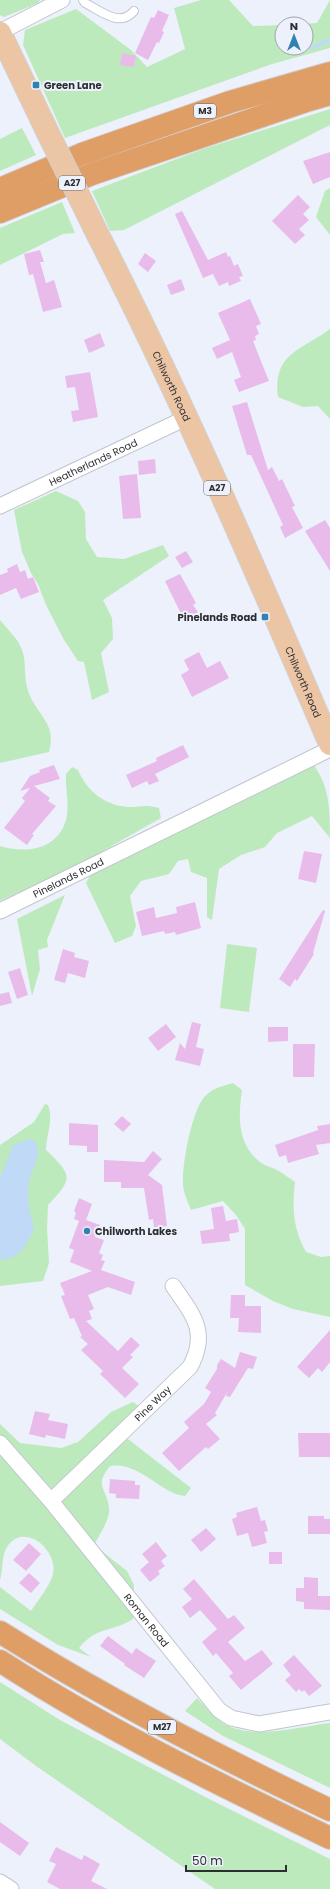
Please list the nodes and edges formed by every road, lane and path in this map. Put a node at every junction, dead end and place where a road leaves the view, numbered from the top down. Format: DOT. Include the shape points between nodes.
graph roads {
  1 [pos="62,0"];
  2 [pos="83,0"];
  3 [pos="134,11"];
  4 [pos="0,33"];
  5 [pos="330,73"];
  6 [pos="330,94"];
  7 [pos="0,189"];
  8 [pos="0,212"];
  9 [pos="186,418"];
  10 [pos="0,506"];
  11 [pos="330,744"];
  12 [pos="330,749"];
  13 [pos="0,911"];
  14 [pos="173,1286"];
  15 [pos="0,1443"];
  16 [pos="51,1501"];
  17 [pos="0,1632"];
  18 [pos="0,1662"];
  19 [pos="330,1712"];
  20 [pos="330,1810"];
  21 [pos="330,1838"];
  22 [pos="0,1882"];
  23 [pos="11,1889"];
  1 -- 4 [label="street"];
  2 -- 3 [label="lane" via="120,20 129,17"];
  4 -- 9 [label="main road, Chilworth Road / A27, bridge"];
  5 -- 7 [label="highway, M3" via="230,102 82,154"];
  6 -- 8 [label="highway, M3" via="92,174"];
  9 -- 10 [label="street, Heatherlands Road"];
  9 -- 11 [label="main road, Chilworth Road / A27"];
  12 -- 13 [label="street, Pinelands Road"];
  14 -- 16 [label="street, Pine Way" via="195,1319 199,1333 196,1356 190,1367"];
  15 -- 16 [label="street, Roman Road"];
  16 -- 19 [label="street, Roman Road" via="197,1684 225,1714 243,1722 259,1724"];
  17 -- 20 [label="highway, M27" via="149,1720"];
  18 -- 21 [label="highway, M27" via="137,1741"];
  22 -- 23 [label="street"];
}
